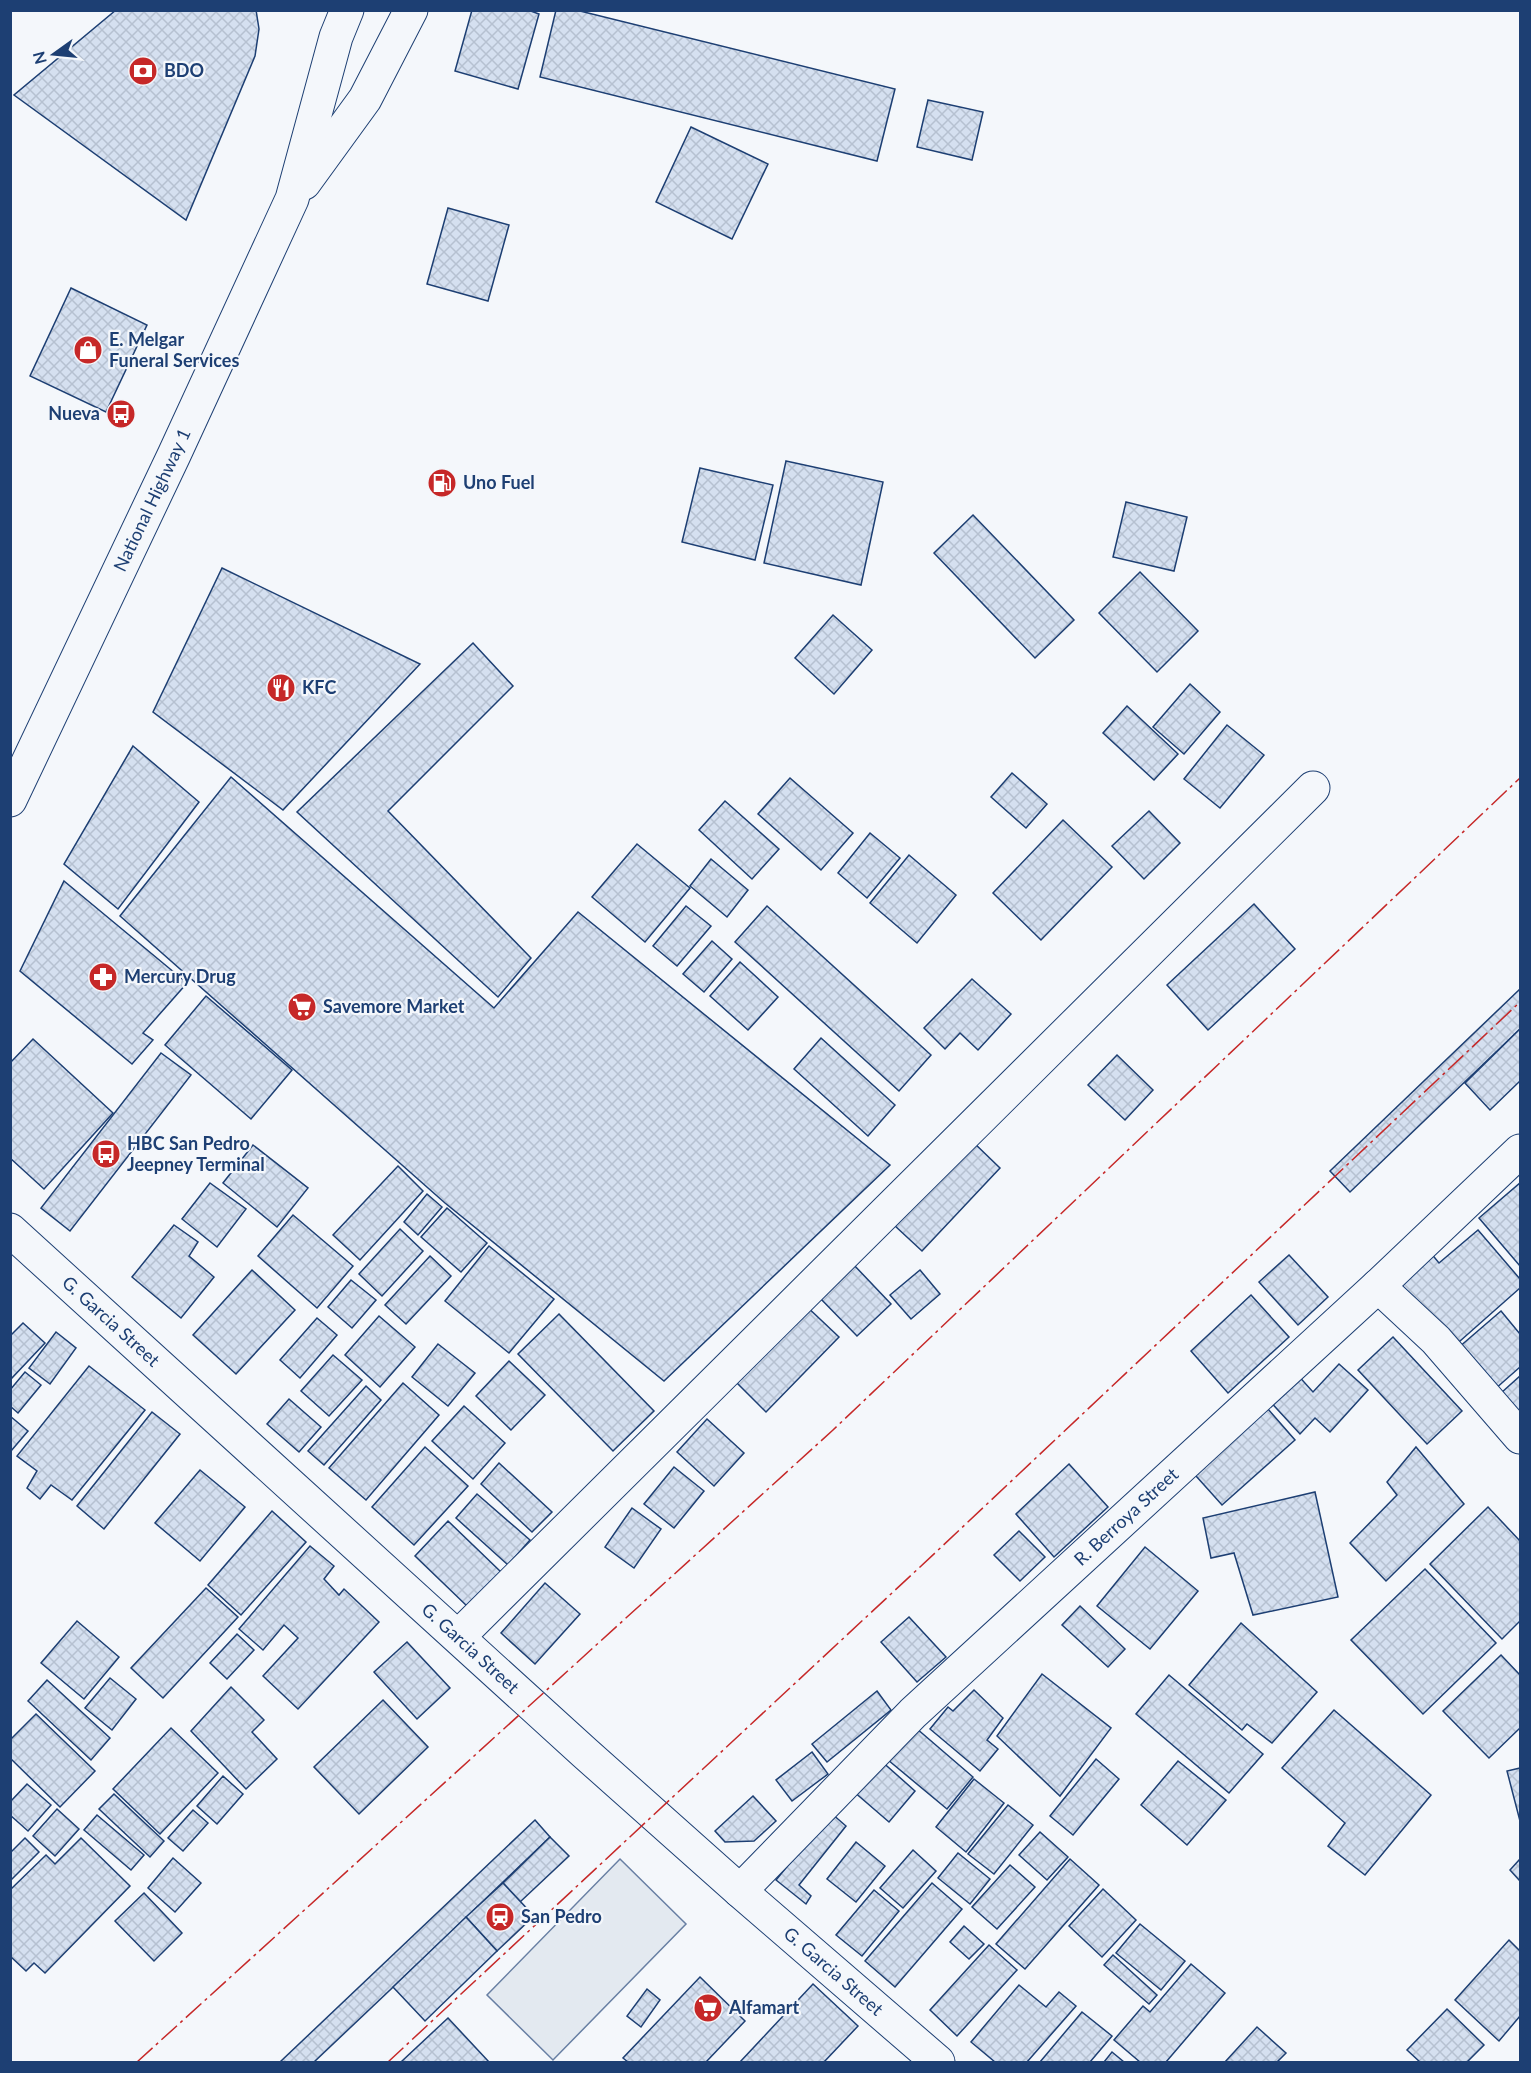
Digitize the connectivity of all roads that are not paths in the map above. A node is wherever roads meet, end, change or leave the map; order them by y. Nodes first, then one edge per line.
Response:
1 (411, 10) edge
2 (335, 19) edge
3 (292, 199) junction
4 (1313, 788) dead end
5 (10, 800) edge
6 (1521, 1151) edge
7 (10, 1230) edge
8 (1378, 1286) junction
9 (1521, 1437) edge
10 (459, 1636) junction
11 (740, 1891) junction
12 (938, 2062) edge

1 - 3 main road, National Highway 1
2 - 3 main road, National Highway 1
3 - 5 main road, National Highway 1
4 - 10 main road
6 - 8 main road, R. Berroya Street
7 - 10 main road, G. Garcia Street
8 - 9 main road
8 - 11 main road, R. Berroya Street
10 - 11 main road, G. Garcia Street
11 - 12 main road, G. Garcia Street

